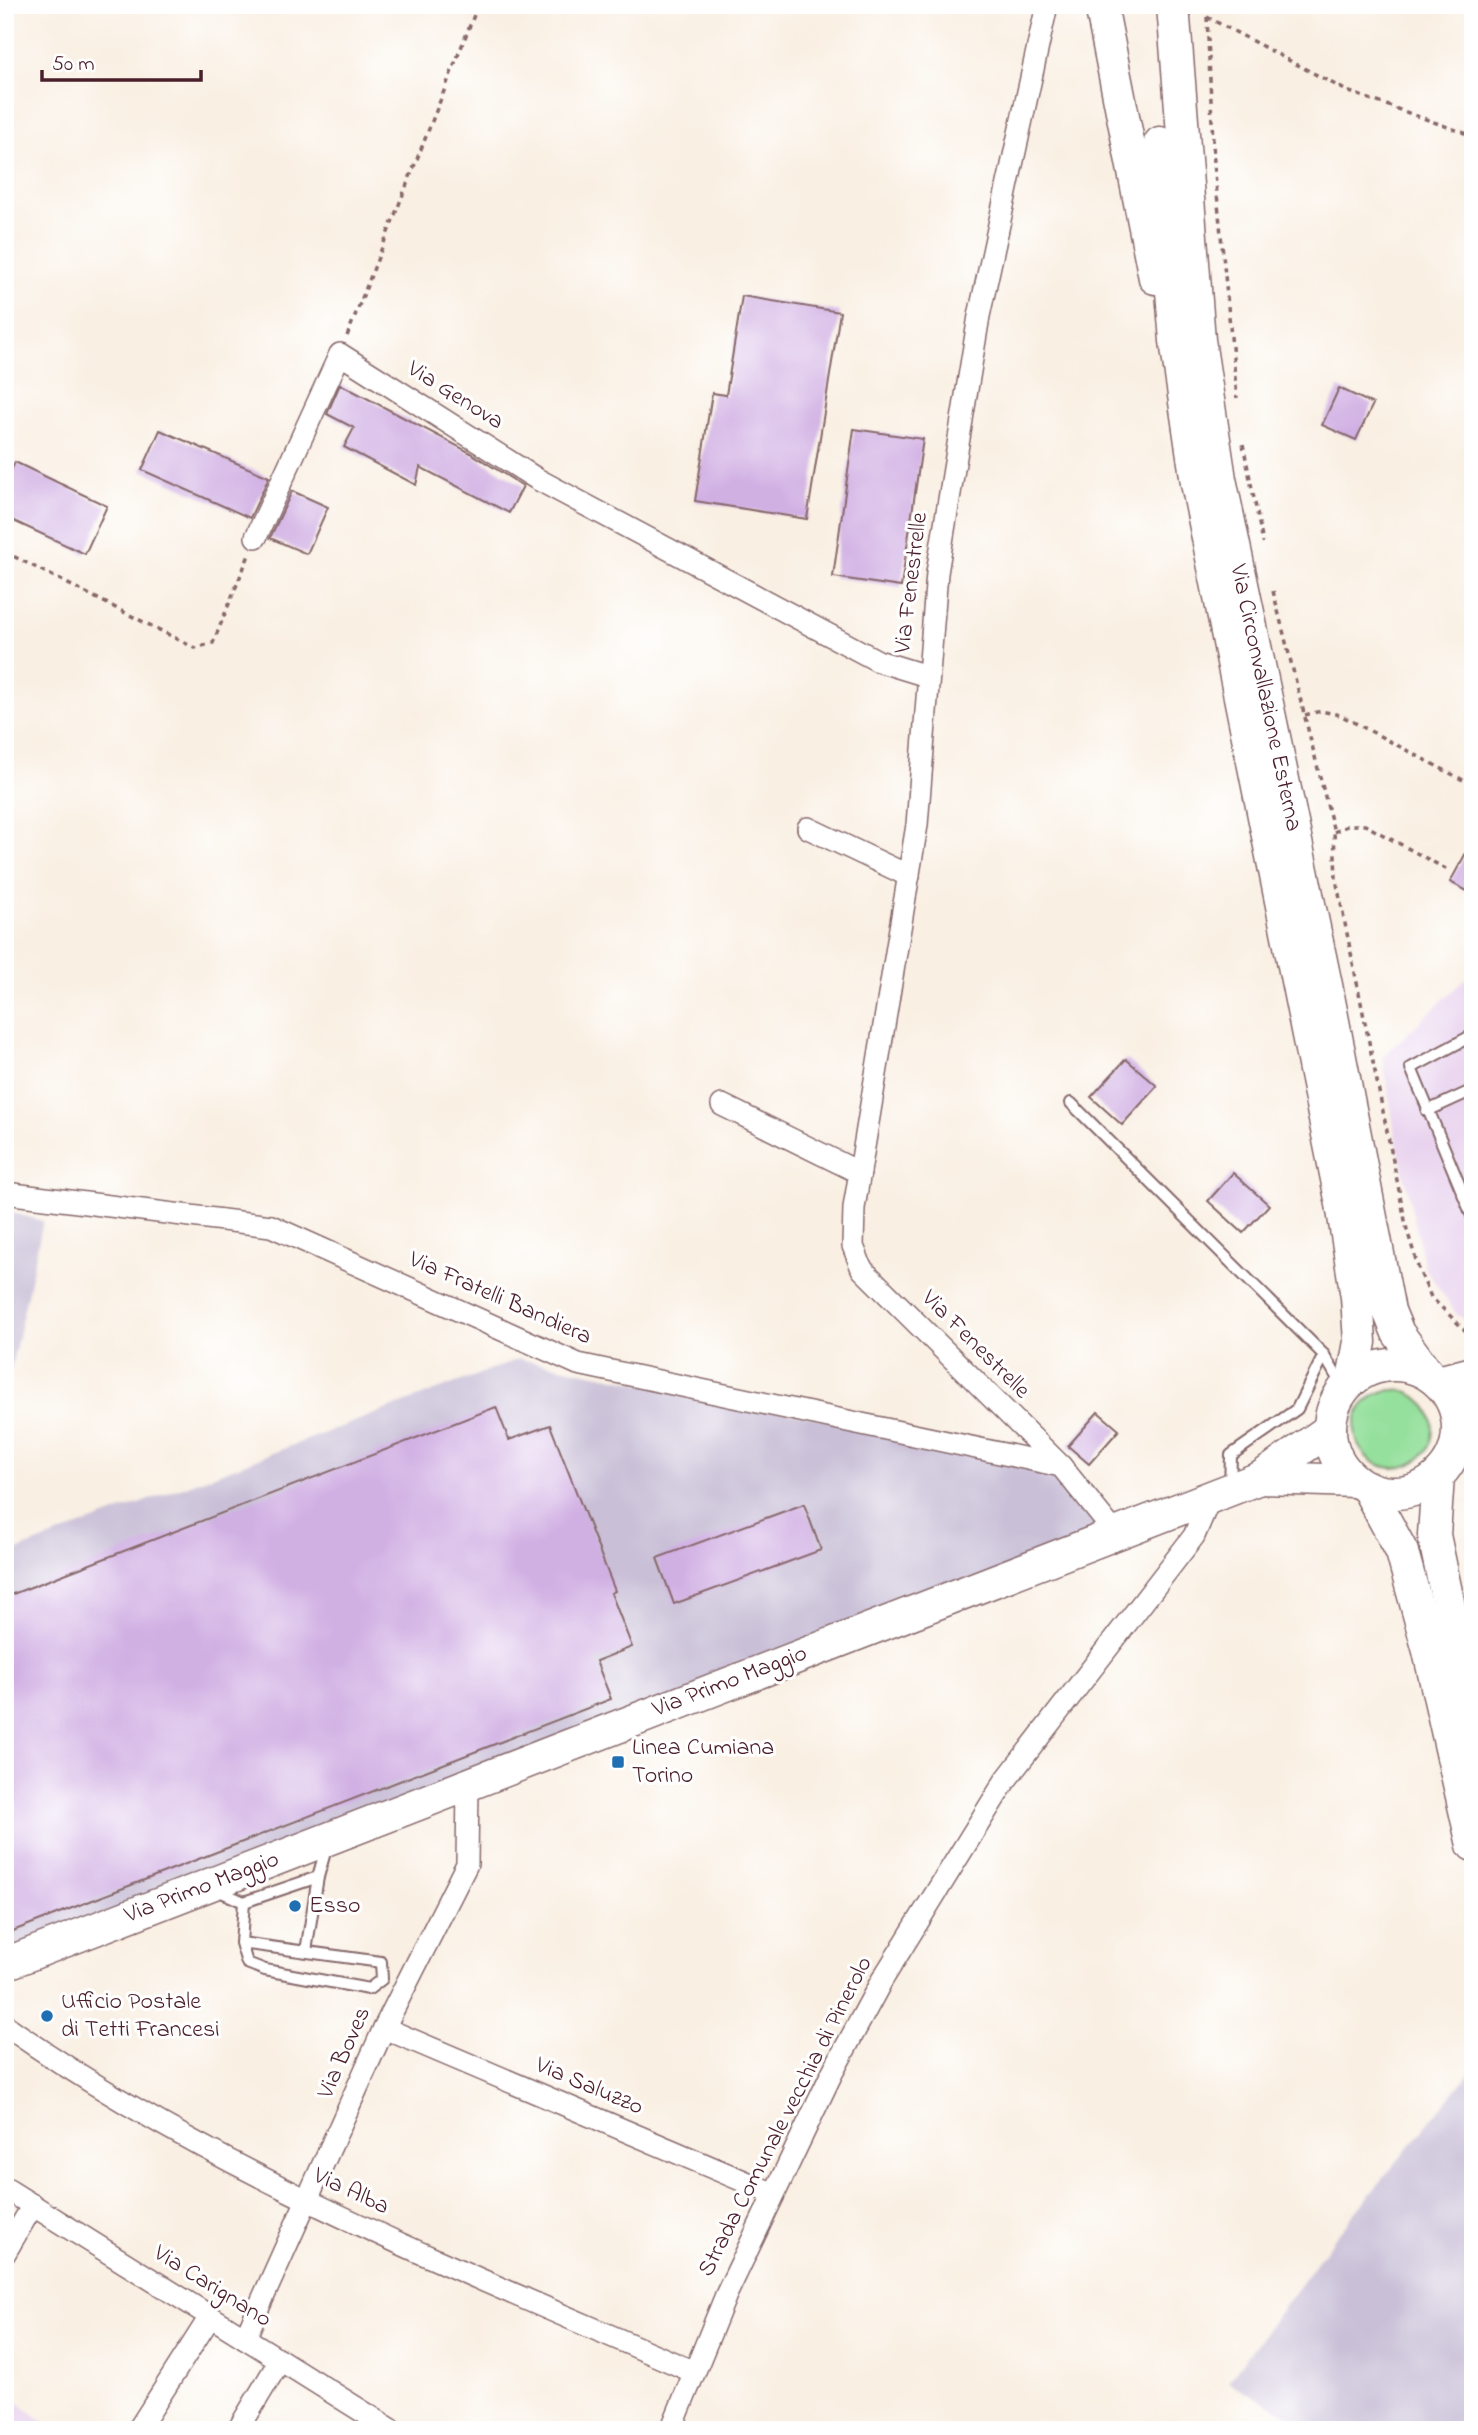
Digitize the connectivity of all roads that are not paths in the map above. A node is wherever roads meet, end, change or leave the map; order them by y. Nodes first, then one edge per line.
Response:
1 (1047, 5) edge
2 (1101, 5) edge
3 (1151, 5) edge
4 (1185, 8) edge
5 (1176, 341) junction
6 (256, 537) road end
7 (928, 676) junction
8 (808, 828) dead end
9 (908, 876) junction
10 (1473, 1035) edge
11 (1473, 1090) edge
12 (1071, 1103) dead end
13 (722, 1105) dead end
14 (1427, 1111) junction
15 (860, 1173) junction
16 (5, 1193) edge
17 (1473, 1218) edge
18 (1324, 1355) junction
19 (1473, 1373) edge
20 (1433, 1378) junction
21 (1348, 1384) junction
22 (1466, 1418) edge
23 (1330, 1429) junction
24 (1061, 1466) junction
25 (1438, 1476) junction
26 (1259, 1478) junction
27 (1362, 1484) junction
28 (1220, 1493) junction
29 (1115, 1533) junction
30 (1473, 1721) edge
31 (468, 1784) junction
32 (1470, 1835) edge
33 (329, 1838) junction
34 (318, 1877) junction
35 (208, 1886) junction
36 (244, 1902) junction
37 (241, 1943) junction
38 (306, 1951) junction
39 (5, 1964) edge
40 (5, 2025) edge
41 (384, 2028) junction
42 (5, 2188) edge
43 (774, 2194) junction
44 (308, 2202) junction
45 (33, 2205) junction
46 (5, 2253) edge
47 (210, 2317) junction
48 (245, 2338) junction
49 (280, 2360) junction
50 (694, 2372) junction
51 (138, 2430) edge
52 (238, 2430) edge
53 (392, 2430) edge
54 (671, 2430) edge

1 - 7 street, Via Fenestrelle
2 - 5 main road
3 - 5 main road, Via Circonvallazione Esterna
4 - 20 main road, Via Circonvallazione Esterna
5 - 21 main road, Via Circonvallazione Esterna
6 - 7 street, Via Genova
7 - 9 street, Via Fenestrelle
8 - 9 street
9 - 15 street, Via Fenestrelle
10 - 14 lane
11 - 14 lane
12 - 18 lane
13 - 15 street
14 - 17 lane
15 - 24 street, Via Fenestrelle
16 - 24 street, Via Fratelli Bandiera
18 - 21 lane
18 - 28 lane
19 - 20 main road
20 - 21 main road
20 - 22 main road
21 - 23 main road
22 - 25 main road
23 - 26 main road, Via Primo Maggio
23 - 27 main road
24 - 29 street, Via Fenestrelle
25 - 27 main road
25 - 30 main road
26 - 27 main road, Via Primo Maggio
26 - 28 main road, Via Primo Maggio
27 - 32 main road
28 - 29 main road, Via Primo Maggio
28 - 43 street, Strada Comunale vecchia di Pinerolo
29 - 31 main road, Via Primo Maggio
31 - 33 main road, Via Primo Maggio
31 - 41 street, Via Boves
33 - 34 lane
33 - 35 main road, Via Primo Maggio
34 - 36 lane
34 - 38 lane
35 - 36 lane
35 - 39 main road, Via Primo Maggio
36 - 37 lane
37 - 38 lane
37 - 38 lane
40 - 44 street, Via Alba
41 - 43 street, Via Saluzzo
41 - 44 street, Via Boves
42 - 45 street, Via Carignano
43 - 50 street, Strada Comunale vecchia di Pinerolo
44 - 48 street, Via Boves
44 - 50 street, Via Alba
45 - 46 street
45 - 47 street, Via Carignano
47 - 48 street, Via Carignano
47 - 51 street
48 - 49 street, Via Carignano
49 - 52 street
49 - 53 street, Via Carignano
50 - 54 street, Strada Comunale vecchia di Pinerolo

